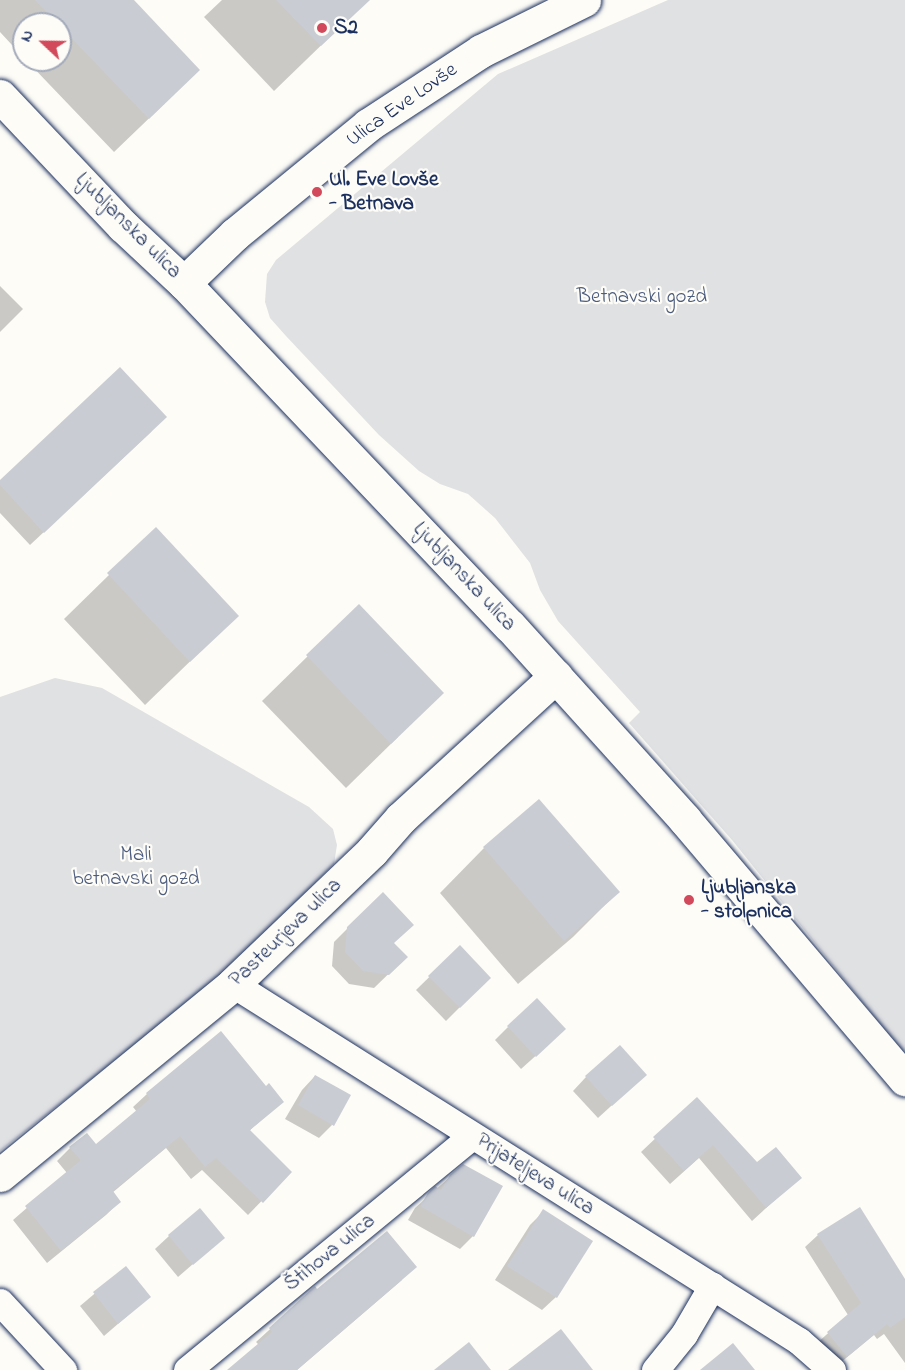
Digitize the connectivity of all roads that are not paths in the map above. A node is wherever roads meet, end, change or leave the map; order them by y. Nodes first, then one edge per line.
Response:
1 (584, 0) edge
2 (0, 96) edge
3 (184, 283) junction
4 (556, 676) junction
5 (234, 984) junction
6 (905, 1079) edge
7 (472, 1136) junction
8 (0, 1175) edge
9 (712, 1287) junction
10 (0, 1302) edge
11 (63, 1370) edge
12 (187, 1370) edge
13 (655, 1370) edge
14 (832, 1370) edge

1 - 3 street, Ulica Eve Lovše
2 - 3 street, Ljubljanska ulica
3 - 4 street, Ljubljanska ulica
4 - 5 street, Pasteurjeva ulica
4 - 6 street, Ljubljanska ulica
5 - 7 street, Prijateljeva ulica
5 - 8 street, Pasteurjeva ulica
7 - 9 street, Prijateljeva ulica
7 - 12 street, Štihova ulica
9 - 13 street
9 - 14 street, Prijateljeva ulica
10 - 11 street

